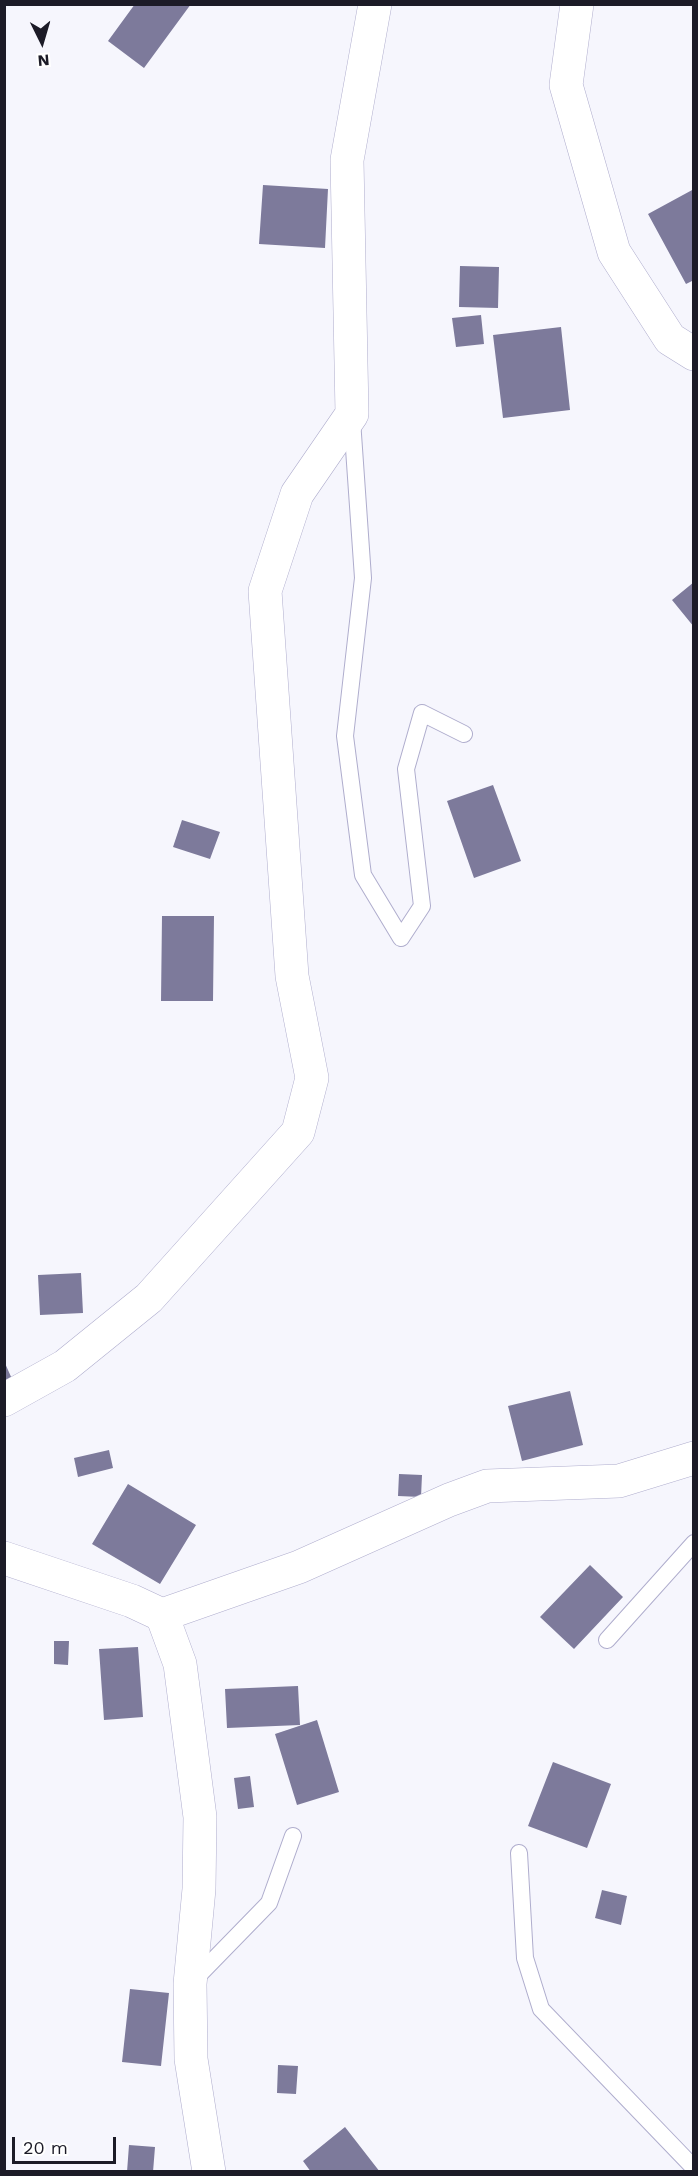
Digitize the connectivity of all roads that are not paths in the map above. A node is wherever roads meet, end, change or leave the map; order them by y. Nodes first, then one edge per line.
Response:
1 (375, 4) edge
2 (577, 4) edge
3 (693, 354) edge
4 (351, 414) junction
5 (464, 734) dead end
6 (4, 1400) edge
7 (693, 1458) edge
8 (693, 1543) edge
9 (4, 1558) edge
10 (162, 1615) junction
11 (607, 1640) dead end
12 (292, 1836) dead end
13 (519, 1853) dead end
14 (190, 1983) junction
15 (693, 2168) edge
16 (209, 2172) edge

1 - 4 street
2 - 3 street
4 - 5 lane
4 - 6 street
7 - 10 street
8 - 11 lane
9 - 10 street
10 - 14 street
12 - 14 lane
13 - 15 lane
14 - 16 street

